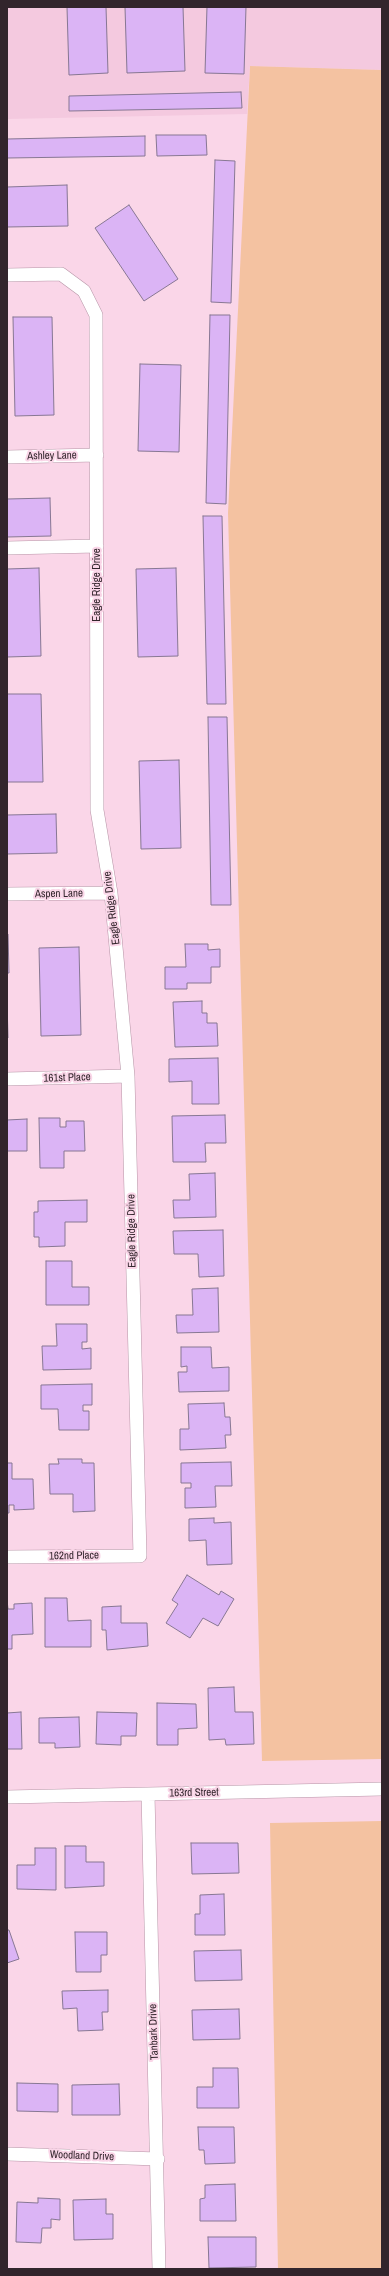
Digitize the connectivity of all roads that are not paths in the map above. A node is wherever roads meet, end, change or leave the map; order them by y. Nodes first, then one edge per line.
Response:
1 (7, 275) edge
2 (97, 455) junction
3 (7, 457) edge
4 (97, 546) junction
5 (7, 548) edge
6 (111, 893) junction
7 (7, 894) edge
8 (128, 1076) junction
9 (7, 1079) edge
10 (140, 1556) joint
11 (7, 1557) edge
12 (382, 1789) edge
13 (148, 1794) junction
14 (7, 1797) edge
15 (7, 2154) edge
16 (158, 2158) junction
17 (159, 2269) edge

1 - 2 street, Eagle Ridge Drive
2 - 3 street, Ashley Lane
2 - 4 street, Eagle Ridge Drive
4 - 5 street
4 - 6 street, Eagle Ridge Drive
6 - 7 street, Aspen Lane
6 - 8 street, Eagle Ridge Drive
8 - 9 street, 161st Place
8 - 10 street, Eagle Ridge Drive
10 - 11 street, 162nd Place
12 - 13 street, 163rd Street
13 - 14 street, 163rd Street
13 - 16 street, Tanbark Drive
15 - 16 street, Woodland Drive
16 - 17 street, Tanbark Drive

